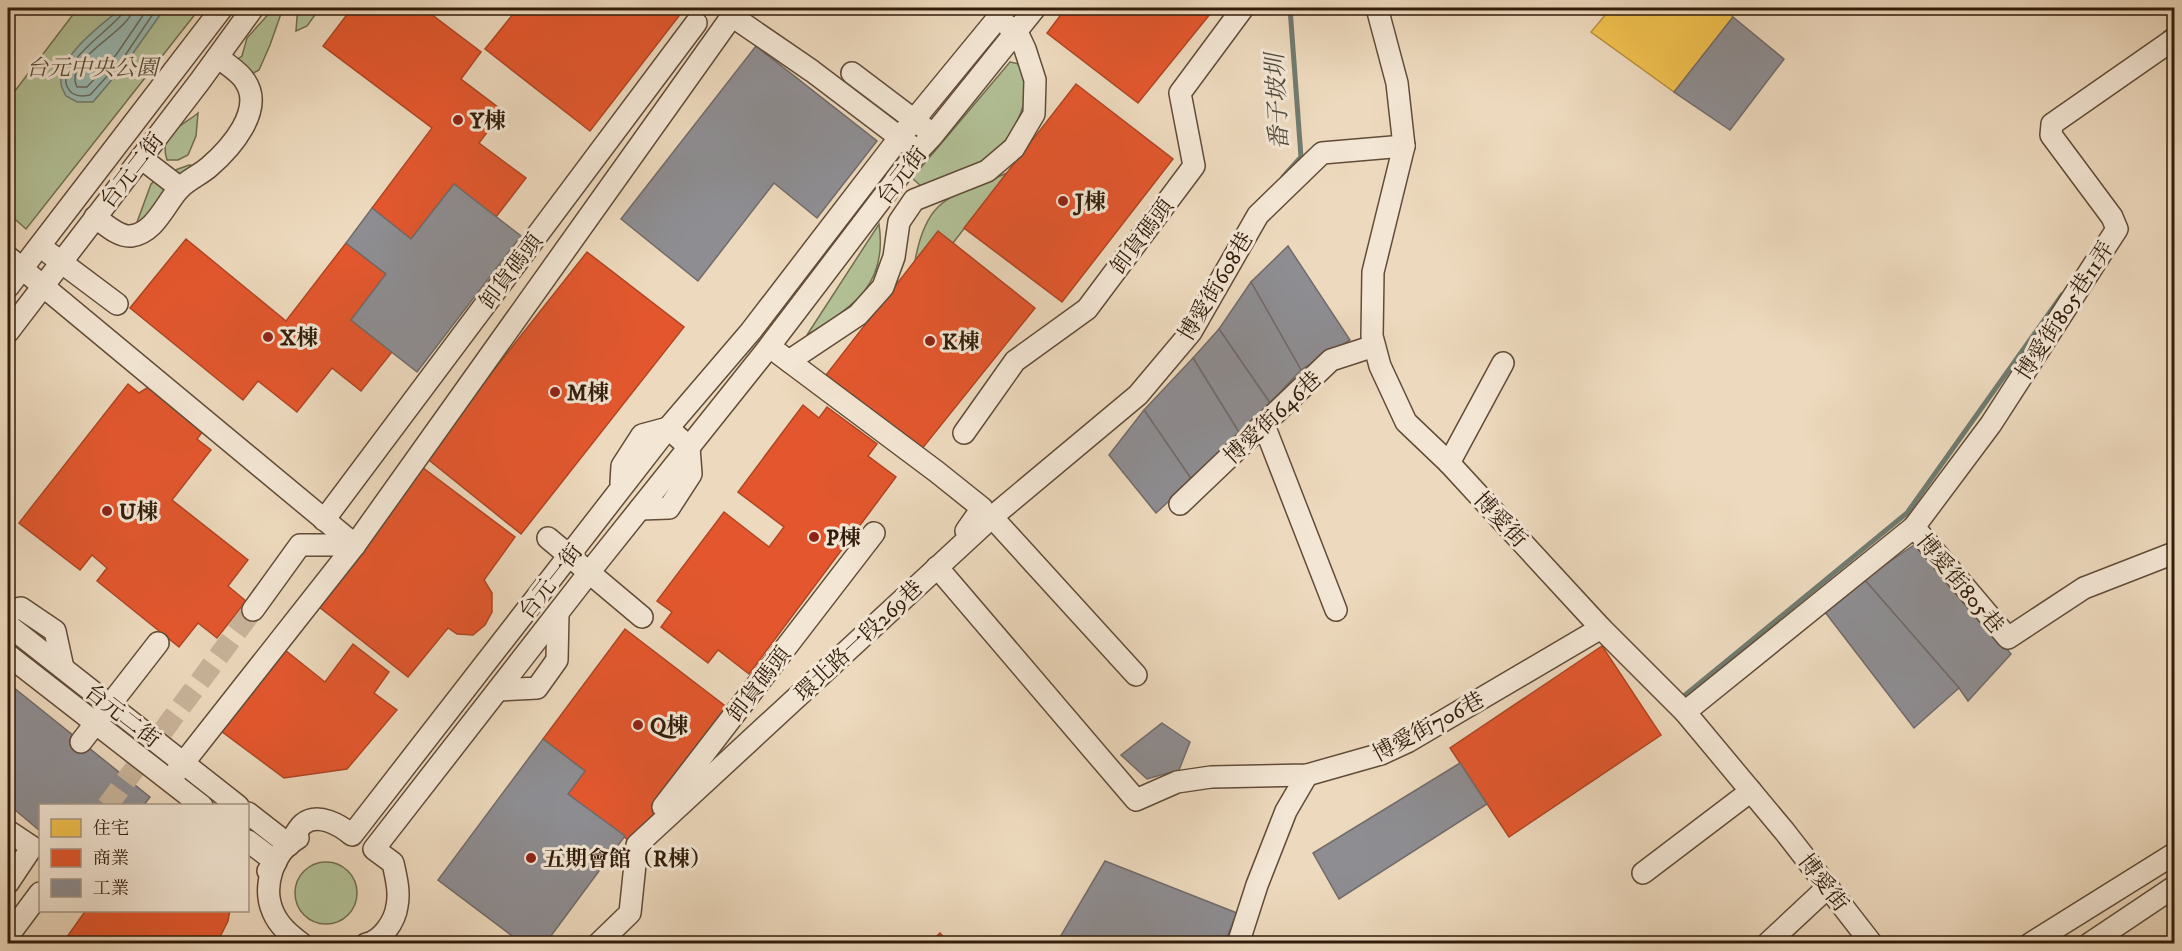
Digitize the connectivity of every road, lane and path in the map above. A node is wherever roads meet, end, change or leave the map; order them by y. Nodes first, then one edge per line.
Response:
1 (222, 8) edge
2 (253, 8) edge
3 (1035, 8) edge
4 (1243, 8) edge
5 (1377, 8) edge
6 (730, 12) edge
7 (1002, 13) edge
8 (696, 23) dead end
9 (1017, 32) junction
10 (2175, 39) edge
11 (218, 57) junction
12 (852, 73) dead end
13 (915, 120) junction
14 (933, 135) junction
15 (900, 137) junction
16 (1404, 146) junction
17 (918, 151) junction
18 (141, 158) junction
19 (180, 188) junction
20 (886, 193) junction
21 (907, 210) junction
22 (95, 217) junction
23 (39, 245) junction
24 (61, 261) junction
25 (11, 276) edge
26 (37, 293) junction
27 (117, 303) dead end
28 (751, 330) junction
29 (8, 332) edge
30 (770, 346) junction
31 (1374, 346) junction
32 (789, 361) junction
33 (1503, 363) dead end
34 (1264, 424) junction
35 (668, 428) junction
36 (964, 433) dead end
37 (689, 447) junction
38 (1449, 463) junction
39 (1180, 504) dead end
40 (992, 517) junction
41 (324, 520) junction
42 (1914, 527) junction
43 (874, 533) dead end
44 (548, 538) dead end
45 (355, 546) junction
46 (953, 552) junction
47 (2175, 552) edge
48 (569, 556) junction
49 (937, 567) junction
50 (589, 573) junction
51 (253, 610) tunnel mouth
52 (1336, 610) dead end
53 (8, 611) edge
54 (558, 613) junction
55 (642, 617) dead end
56 (8, 625) edge
57 (1601, 628) junction
58 (158, 643) dead end
59 (8, 655) edge
60 (63, 668) junction
61 (1136, 675) dead end
62 (498, 690) junction
63 (109, 704) junction
64 (1684, 712) junction
65 (445, 716) junction
66 (95, 723) junction
67 (464, 734) junction
68 (81, 742) dead end
69 (183, 762) junction
70 (1306, 775) junction
71 (170, 780) junction
72 (1751, 792) junction
73 (1136, 800) joint
74 (200, 804) edge
75 (236, 804) edge
76 (249, 814) edge
77 (8, 831) edge
78 (352, 835) junction
79 (648, 835) junction
80 (249, 842) edge
81 (289, 845) junction
82 (374, 849) junction
83 (2175, 854) edge
84 (276, 862) junction
85 (1643, 873) dead end
86 (8, 883) edge
87 (1828, 887) junction
88 (2175, 887) edge
89 (39, 894) edge
90 (8, 936) edge
91 (300, 944) edge
92 (354, 944) edge
93 (366, 944) edge
94 (598, 944) edge
95 (1238, 944) edge
96 (1767, 944) edge
97 (1872, 944) edge
98 (2030, 944) edge
99 (2090, 944) edge

1 - 23 street, 台元二街
2 - 11 street, 台元二街
3 - 9 street, 台元街
4 - 36 street, 卸貨碼頭
5 - 16 street, 博愛街
6 - 15 street
6 - 45 street
7 - 9 street
7 - 13 street, 台元街
8 - 41 street, 卸貨碼頭
9 - 14 street, 台元街
9 - 21 street
10 - 42 street, 博愛街805巷11弄
11 - 18 street, 台元二街
11 - 19 street
12 - 13 street
13 - 14 street
13 - 15 street, 台元街
14 - 17 street, 台元街
15 - 17 street
15 - 28 street, 台元街
16 - 31 street, 博愛街
16 - 40 street, 博愛街608巷
17 - 20 street, 台元街
18 - 19 street
18 - 22 street, 台元二街
19 - 22 street
20 - 21 street
20 - 30 street, 台元街
21 - 32 street
22 - 24 street, 台元二街
23 - 24 street
23 - 25 street, 台元二街
24 - 26 street, 台元二街
24 - 27 street
25 - 26 street
26 - 29 street, 台元二街
26 - 41 street
28 - 30 street
28 - 35 street
30 - 32 street
30 - 37 street, 台元一街
31 - 34 street, 博愛街646巷
31 - 38 street, 博愛街
32 - 46 street
33 - 38 street
34 - 39 street, 博愛街646巷
34 - 52 street
35 - 37 street
35 - 48 street, 台元一街
37 - 50 street, 台元一街
38 - 57 street, 博愛街
40 - 46 street, 博愛街608巷
40 - 61 street
41 - 45 street
42 - 47 street, 博愛街805巷
42 - 64 street, 博愛街805巷
43 - 79 street, 卸貨碼頭
44 - 48 street
45 - 51 street
45 - 69 street
46 - 49 street, 博愛街608巷
48 - 50 street
48 - 65 street, 台元一街
49 - 73 street, 環北路一段269巷
49 - 79 street, 環北路一段269巷
50 - 54 street, 台元一街
50 - 55 street
53 - 60 street
54 - 62 street, 台元一街
54 - 62 street
56 - 60 street, 台元二街
57 - 64 street, 博愛街
57 - 70 street, 博愛街706巷
58 - 63 street
59 - 66 street, 台元二街
60 - 63 street, 台元二街
62 - 67 street, 台元一街
63 - 66 street
63 - 69 street, 台元二街
64 - 72 street, 博愛街
65 - 67 street
65 - 78 street, 台元一街
66 - 68 street
66 - 71 street, 台元二街
67 - 82 street, 台元一街
69 - 71 street
69 - 75 street, 台元二街
70 - 73 street, 博愛街706巷
70 - 95 street
71 - 74 street, 台元二街
72 - 85 street
72 - 87 street, 博愛街
76 - 81 street
77 - 86 street
78 - 81 street
78 - 82 street
79 - 94 street, 環北路一段269巷
80 - 84 street
81 - 84 street
82 - 92 street
82 - 93 street
83 - 98 street
84 - 91 street
87 - 96 street
87 - 97 street, 博愛街
88 - 99 street
89 - 90 street

